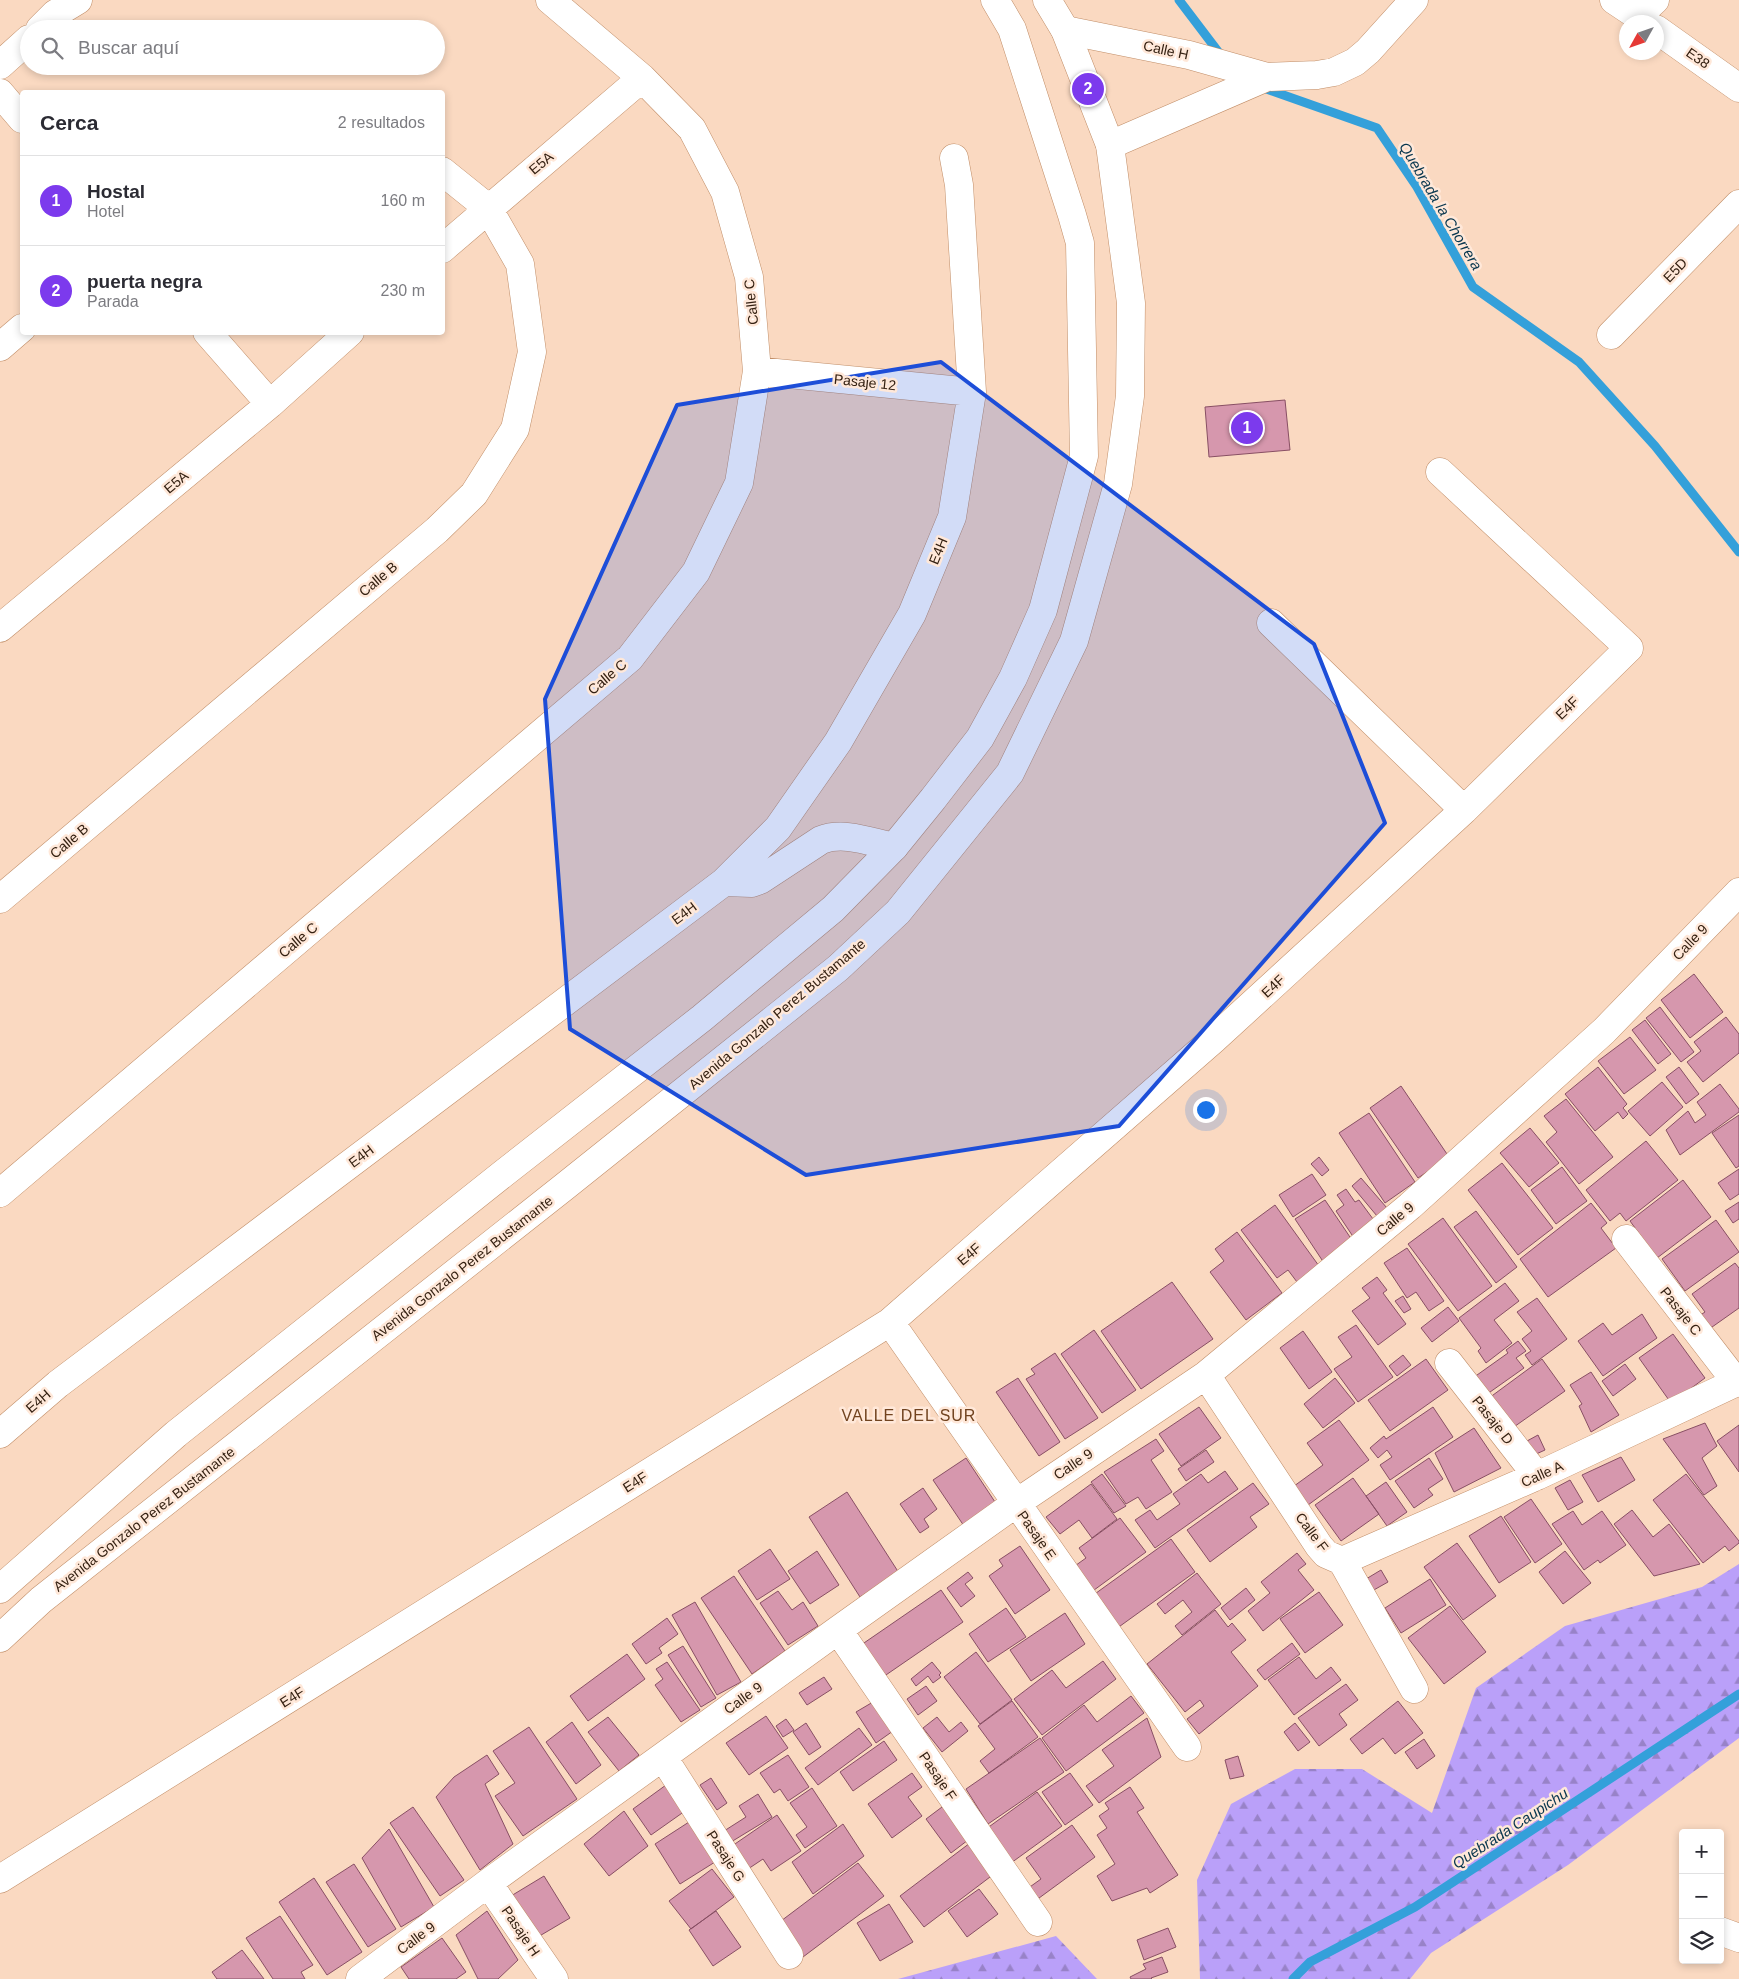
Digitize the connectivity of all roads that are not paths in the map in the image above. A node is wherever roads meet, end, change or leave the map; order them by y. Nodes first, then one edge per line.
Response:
1 (78, 0) edge
2 (550, 0) edge
3 (994, 0) edge
4 (1047, 0) edge
5 (1414, 0) edge
6 (1614, 0) edge
7 (1645, 15) edge
8 (49, 20) edge
9 (1664, 29) edge
10 (1065, 30) junction
11 (20, 47) edge
12 (0, 65) edge
13 (1267, 77) junction
14 (642, 78) junction
15 (1739, 88) edge
16 (0, 93) edge
17 (20, 117) edge
18 (1110, 145) junction
19 (954, 158) dead end
20 (445, 173) edge
21 (1739, 204) edge
22 (488, 208) junction
23 (445, 246) edge
24 (20, 330) edge
25 (211, 335) edge
26 (347, 335) edge
27 (1611, 336) dead end
28 (0, 347) edge
29 (757, 371) junction
30 (972, 392) junction
31 (270, 404) junction
32 (1440, 472) dead end
33 (1271, 623) dead end
34 (0, 628) edge
35 (1464, 810) junction
36 (894, 847) junction
37 (724, 882) junction
38 (1739, 892) edge
39 (0, 899) edge
40 (0, 1193) edge
41 (1626, 1238) dead end
42 (890, 1322) junction
43 (1449, 1363) dead end
44 (1206, 1375) junction
45 (1738, 1382) edge
46 (0, 1434) edge
47 (1537, 1476) junction
48 (1015, 1504) junction
49 (1342, 1561) junction
50 (0, 1588) edge
51 (838, 1630) junction
52 (0, 1638) edge
53 (1414, 1689) dead end
54 (1186, 1747) dead end
55 (662, 1756) junction
56 (0, 1879) edge
57 (488, 1883) junction
58 (1038, 1922) dead end
59 (1724, 1932) edge
60 (1739, 1938) edge
61 (789, 1955) dead end
62 (389, 1969) edge
63 (360, 1979) edge
64 (554, 1979) edge

1 - 8 street
2 - 14 street, Calle C
3 - 36 street
4 - 10 street, Avenida Gonzalo Perez Bustamante
5 - 13 street, Calle H
6 - 7 street, E38
9 - 15 street, E38
10 - 13 street, Calle H
10 - 18 street, Avenida Gonzalo Perez Bustamante
11 - 12 street
13 - 18 street, Calle H
14 - 22 street, E5A
14 - 29 street, Calle C
16 - 17 street
18 - 52 street, Avenida Gonzalo Perez Bustamante
19 - 30 street, E4H
20 - 22 street, Calle B
21 - 27 street, E5D
22 - 23 street, E5A
22 - 39 street, Calle B
24 - 28 street
25 - 31 street
26 - 31 street, E5A
29 - 30 street, Pasaje 12
29 - 40 street, Calle C
30 - 37 street, E4H
31 - 34 street, E5A
32 - 35 street, E4F
33 - 35 street
35 - 42 street, E4F
36 - 37 street
36 - 50 street
37 - 46 street, E4H
38 - 44 street, Calle 9
41 - 45 street, Pasaje C
42 - 48 street, Pasaje E
42 - 56 street, E4F
43 - 47 street, Pasaje D
44 - 48 street, Calle 9
44 - 49 street, Calle F
45 - 47 street, Calle A
47 - 49 street, Calle A
48 - 51 street, Calle 9
48 - 54 street, Pasaje E
49 - 53 street, Calle F
51 - 55 street, Calle 9
51 - 58 street, Pasaje F
55 - 57 street, Calle 9
55 - 61 street, Pasaje G
57 - 62 street, Calle 9
57 - 64 street, Pasaje H
59 - 60 street
62 - 63 street, Calle 9

